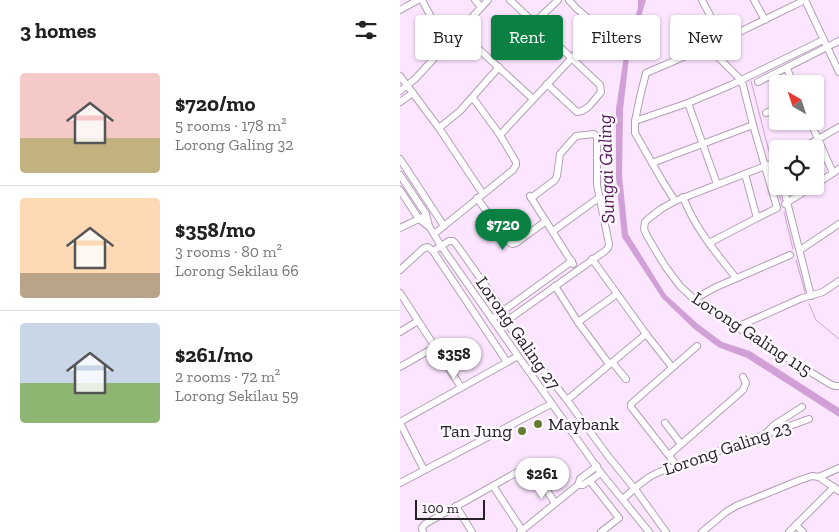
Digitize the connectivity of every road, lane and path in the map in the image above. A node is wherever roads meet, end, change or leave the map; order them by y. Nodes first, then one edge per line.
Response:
1 (418, 0) edge
2 (422, 0) edge
3 (475, 0) edge
4 (488, 0) edge
5 (510, 0) edge
6 (558, 0) edge
7 (569, 0) edge
8 (702, 0) edge
9 (754, 0) edge
10 (805, 0) edge
11 (481, 7) junction
12 (400, 10) edge
13 (430, 15) edge
14 (474, 15) edge
15 (526, 15) edge
16 (542, 15) edge
17 (710, 15) edge
18 (765, 20) junction
19 (741, 31) edge
20 (823, 40) junction
21 (839, 42) edge
22 (827, 47) junction
23 (563, 50) edge
24 (481, 51) edge
25 (571, 58) junction
26 (432, 60) edge
27 (677, 60) edge
28 (721, 60) edge
29 (499, 68) junction
30 (786, 68) junction
31 (839, 72) edge
32 (789, 75) edge
33 (400, 76) edge
34 (741, 81) junction
35 (758, 82) dead end
36 (547, 84) junction
37 (408, 86) junction
38 (400, 91) edge
39 (413, 93) junction
40 (473, 98) junction
41 (533, 99) junction
42 (400, 102) edge
43 (688, 103) junction
44 (769, 112) edge
45 (766, 113) dead end
46 (635, 121) junction
47 (753, 125) junction
48 (839, 127) edge
49 (439, 128) junction
50 (814, 130) edge
51 (500, 135) junction
52 (818, 140) joint
53 (703, 144) junction
54 (824, 150) edge
55 (400, 160) edge
56 (652, 163) junction
57 (769, 166) edge
58 (766, 167) junction
59 (836, 171) edge
60 (745, 174) junction
61 (400, 175) edge
62 (824, 179) edge
63 (717, 184) junction
64 (400, 190) edge
65 (785, 195) edge
66 (800, 195) edge
67 (480, 196) junction
68 (600, 197) junction
69 (683, 197) junction
70 (675, 201) junction
71 (787, 203) junction
72 (422, 217) junction
73 (757, 218) junction
74 (546, 221) junction
75 (839, 224) edge
76 (444, 226) junction
77 (400, 228) edge
78 (553, 231) junction
79 (434, 234) junction
80 (709, 244) junction
81 (441, 246) junction
82 (800, 250) junction
83 (433, 251) junction
84 (790, 255) dead end
85 (592, 259) junction
86 (572, 262) junction
87 (400, 270) edge
88 (577, 270) junction
89 (736, 278) junction
90 (839, 281) edge
91 (555, 286) junction
92 (400, 293) edge
93 (617, 294) junction
94 (811, 296) junction
95 (694, 300) junction
96 (503, 311) junction
97 (492, 319) junction
98 (509, 319) junction
99 (418, 321) junction
100 (578, 322) junction
101 (498, 327) junction
102 (738, 327) junction
103 (400, 332) edge
104 (646, 334) junction
105 (697, 346) dead end
106 (435, 347) junction
107 (518, 356) junction
108 (507, 362) junction
109 (611, 363) junction
110 (400, 367) edge
111 (672, 367) junction
112 (743, 377) dead end
113 (626, 378) dead end
114 (839, 387) edge
115 (461, 388) junction
116 (567, 400) junction
117 (551, 404) junction
118 (802, 407) dead end
119 (809, 419) dead end
120 (400, 422) edge
121 (665, 423) dead end
122 (764, 435) junction
123 (681, 444) junction
124 (669, 455) junction
125 (597, 466) junction
126 (677, 466) junction
127 (839, 468) edge
128 (424, 470) junction
129 (601, 472) junction
130 (819, 477) junction
131 (590, 481) junction
132 (400, 482) edge
133 (578, 485) junction
134 (493, 486) junction
135 (634, 489) junction
136 (836, 489) edge
137 (623, 499) junction
138 (555, 503) junction
139 (456, 506) junction
140 (796, 525) junction
141 (423, 529) edge
142 (521, 531) edge
143 (472, 532) edge
144 (601, 532) edge
145 (649, 532) edge
146 (666, 532) edge
147 (702, 532) edge
148 (789, 532) edge
149 (803, 532) edge

1 - 12 street
2 - 13 street
3 - 11 street
4 - 11 street
5 - 15 street
6 - 16 street
7 - 25 street
8 - 17 street
9 - 18 street
10 - 18 street
10 - 20 street
11 - 14 street
18 - 19 street
20 - 22 street
20 - 34 street
21 - 22 street
22 - 30 street
22 - 31 street
23 - 25 street
24 - 29 street
25 - 36 street
25 - 36 street
26 - 37 street
27 - 46 street
28 - 34 street
29 - 40 street
29 - 41 street
30 - 32 street
30 - 35 street
33 - 37 street
34 - 43 street
34 - 47 street
36 - 41 street
37 - 38 street
37 - 39 street
39 - 42 street
39 - 49 street
40 - 49 street
40 - 51 street
41 - 51 street
43 - 46 street
43 - 53 street
44 - 45 street
46 - 56 street
47 - 53 street
47 - 58 street
48 - 52 street
49 - 67 street
50 - 52 street
51 - 67 street
53 - 56 street
53 - 63 street
54 - 59 street
55 - 76 street
56 - 70 street
57 - 58 street
58 - 60 street
58 - 73 street
59 - 62 street
60 - 63 street
60 - 73 street
61 - 72 street
63 - 69 street
64 - 72 street
65 - 71 street
66 - 71 street
67 - 74 street
67 - 76 street
68 - 74 street
68 - 78 street
68 - 85 street
69 - 70 street
69 - 80 street
70 - 95 street, Lorong Galing 115
71 - 82 street
72 - 77 street
72 - 79 street
73 - 80 street
74 - 78 street
75 - 82 street
76 - 79 street
78 - 86 street
79 - 81 street
80 - 89 street
81 - 83 street
81 - 96 street, Lorong Galing 27
81 - 97 street
82 - 94 street
83 - 87 street
83 - 108 street
84 - 89 street
85 - 88 street
85 - 93 street
86 - 88 street
86 - 96 street
88 - 91 street
89 - 95 street
90 - 94 street
91 - 98 street
91 - 100 street
92 - 99 street
93 - 100 street
93 - 104 street
94 - 102 street
95 - 102 street, Lorong Galing 115
96 - 97 street
96 - 98 street, Lorong Galing 27
97 - 101 street
98 - 101 street
98 - 116 street, Lorong Galing 27
99 - 103 street
99 - 106 street
100 - 109 street
101 - 107 street
102 - 114 street, Lorong Galing 115
104 - 109 street, Lorong Galing 27
104 - 111 street
105 - 111 street
106 - 110 street
106 - 115 street
107 - 108 street
107 - 117 street
108 - 115 street
109 - 113 street
109 - 116 street, Lorong Galing 27
111 - 124 street
112 - 123 street
115 - 120 street
116 - 135 street
117 - 125 street
117 - 128 street
118 - 122 street
119 - 122 street, Lorong Galing 23
120 - 128 street
121 - 123 street
122 - 126 street, Lorong Galing 23
123 - 124 street
124 - 126 street
125 - 129 street
125 - 133 street
126 - 135 street, Lorong Galing 23
127 - 130 street
128 - 132 street
129 - 131 street
129 - 137 street
130 - 136 street
130 - 147 street
131 - 133 street
131 - 144 street
133 - 138 street
134 - 138 street
134 - 139 street
134 - 142 street
135 - 137 street, Lorong Galing 23
135 - 146 street
136 - 140 street
137 - 145 street
138 - 142 street
139 - 141 street
139 - 143 street
140 - 148 street
140 - 149 street

